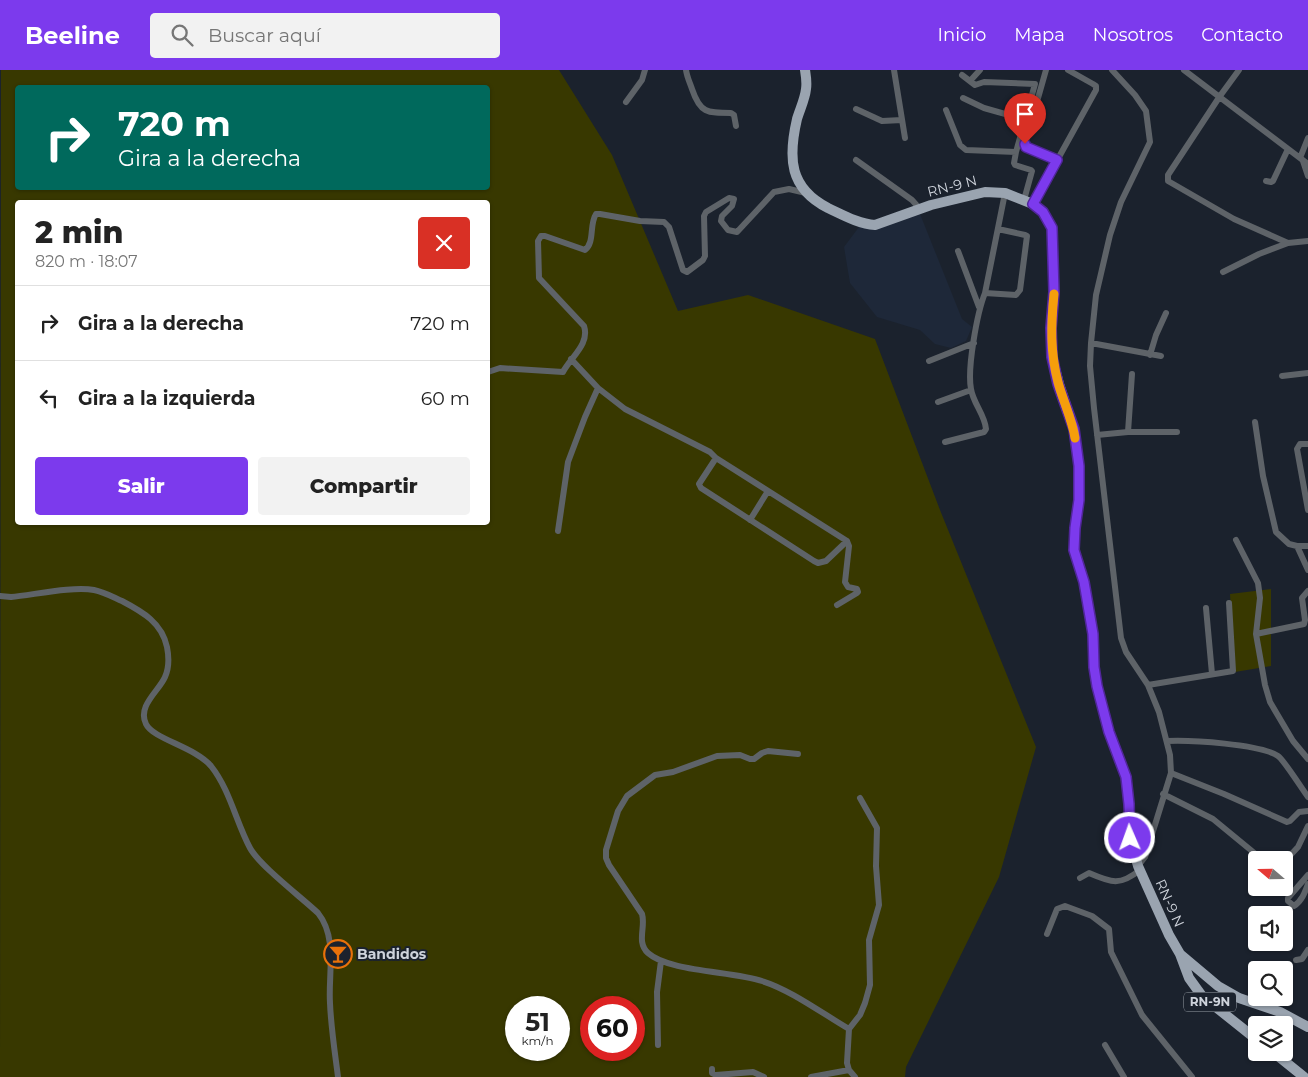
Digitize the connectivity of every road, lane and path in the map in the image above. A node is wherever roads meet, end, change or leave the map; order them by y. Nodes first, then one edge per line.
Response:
1 (645, 70) edge
2 (686, 70) edge
3 (805, 70) edge
4 (894, 70) edge
5 (980, 70) edge
6 (1046, 70) edge
7 (1068, 70) edge
8 (1112, 70) edge
9 (1184, 70) edge
10 (1239, 70) edge
11 (962, 74) dead end
12 (970, 81) junction
13 (1220, 96) junction
14 (963, 98) dead end
15 (626, 102) dead end
16 (856, 110) dead end
17 (946, 110) dead end
18 (902, 120) junction
19 (1026, 120) junction
20 (736, 126) dead end
21 (905, 138) dead end
22 (1308, 138) edge
23 (1288, 149) junction
24 (1016, 152) junction
25 (856, 160) dead end
26 (1057, 160) junction
27 (1304, 161) edge
28 (1308, 176) edge
29 (1266, 181) dead end
30 (806, 193) junction
31 (1005, 193) junction
32 (1028, 202) junction
33 (920, 209) junction
34 (998, 229) junction
35 (1308, 242) edge
36 (1288, 243) junction
37 (958, 251) dead end
38 (1223, 272) dead end
39 (985, 293) junction
40 (979, 307) junction
41 (1166, 313) dead end
42 (974, 343) junction
43 (1090, 343) junction
44 (1150, 355) junction
45 (1161, 356) dead end
46 (571, 359) junction
47 (929, 361) dead end
48 (490, 371) edge
49 (1308, 373) edge
50 (1132, 374) dead end
51 (1282, 376) dead end
52 (598, 388) junction
53 (971, 390) junction
54 (938, 402) dead end
55 (1255, 422) dead end
56 (1128, 432) junction
57 (1177, 432) dead end
58 (1097, 435) junction
59 (945, 442) dead end
60 (1308, 444) edge
61 (716, 458) junction
62 (768, 491) junction
63 (1308, 510) edge
64 (750, 520) junction
65 (558, 531) dead end
66 (1236, 540) dead end
67 (847, 541) junction
68 (1297, 546) junction
69 (1308, 546) edge
70 (1308, 570) edge
71 (1308, 591) edge
72 (0, 596) edge
73 (1229, 603) dead end
74 (837, 605) dead end
75 (1206, 608) dead end
76 (1256, 634) junction
77 (1212, 674) junction
78 (1148, 685) junction
79 (1167, 741) junction
80 (798, 754) dead end
81 (1308, 759) edge
82 (1171, 773) junction
83 (1163, 794) junction
84 (1308, 797) edge
85 (860, 798) dead end
86 (1308, 811) edge
87 (1308, 826) edge
88 (1252, 851) edge
89 (1293, 852) edge
90 (1139, 868) junction
91 (1308, 875) edge
92 (1080, 878) dead end
93 (1308, 884) edge
94 (1047, 934) dead end
95 (1308, 950) edge
96 (1180, 954) junction
97 (1296, 960) dead end
98 (661, 961) junction
99 (1308, 1027) edge
100 (849, 1029) junction
101 (1248, 1033) edge
102 (658, 1044) dead end
103 (1105, 1045) dead end
104 (1284, 1061) edge
105 (712, 1069) dead end
106 (850, 1070) junction
107 (338, 1077) edge
108 (764, 1077) edge
109 (811, 1077) edge
110 (855, 1077) edge
111 (1124, 1077) edge
112 (1192, 1077) edge
113 (1304, 1077) edge

1 - 15 street
2 - 20 street
3 - 30 main road, RN-9 N / RN-9N
4 - 18 street
5 - 12 street
6 - 26 street
7 - 26 street
8 - 43 street
9 - 13 street
10 - 13 street
11 - 12 street
12 - 19 street
13 - 23 street
13 - 36 street
14 - 19 street
16 - 18 street
17 - 24 street
18 - 21 street
19 - 24 street
22 - 27 street
23 - 27 street
23 - 29 street
24 - 32 street
25 - 33 street
26 - 32 street
27 - 28 street
30 - 33 main road, RN-9 N / RN-9N
30 - 46 street
31 - 32 main road, RN-9 N / RN-9N
31 - 33 main road, RN-9 N / RN-9N
31 - 34 street
32 - 90 main road, RN-9 N / RN-9N
34 - 39 street
34 - 39 street
35 - 36 street
36 - 38 street
37 - 40 street
39 - 40 street
40 - 42 street
41 - 44 street
42 - 47 street
42 - 53 street
43 - 44 street
43 - 58 street
44 - 45 street
46 - 48 street
46 - 52 street
49 - 51 street
50 - 56 street
52 - 61 street
52 - 65 street
53 - 54 street
53 - 59 street
55 - 68 street
56 - 57 street
56 - 58 street
58 - 78 street
60 - 63 street
61 - 62 street
61 - 64 street
62 - 64 street
62 - 67 street
64 - 67 street
66 - 76 street
67 - 74 street
68 - 69 street
68 - 70 street
71 - 76 street
72 - 107 street
73 - 77 street
75 - 77 street
76 - 81 street
77 - 78 street
78 - 79 street
79 - 82 street
79 - 84 street
80 - 98 street
82 - 83 street
82 - 86 street
83 - 88 street
83 - 90 street
85 - 100 street
87 - 89 street
90 - 92 street
90 - 96 main road, RN-9 N / RN-9N
91 - 93 street
94 - 112 street
95 - 97 street
96 - 99 main road, RN-9N
96 - 101 main road, RN-9N
98 - 100 street
98 - 102 street
100 - 106 street
103 - 111 street
104 - 113 main road
105 - 108 street
106 - 109 street
106 - 110 street

